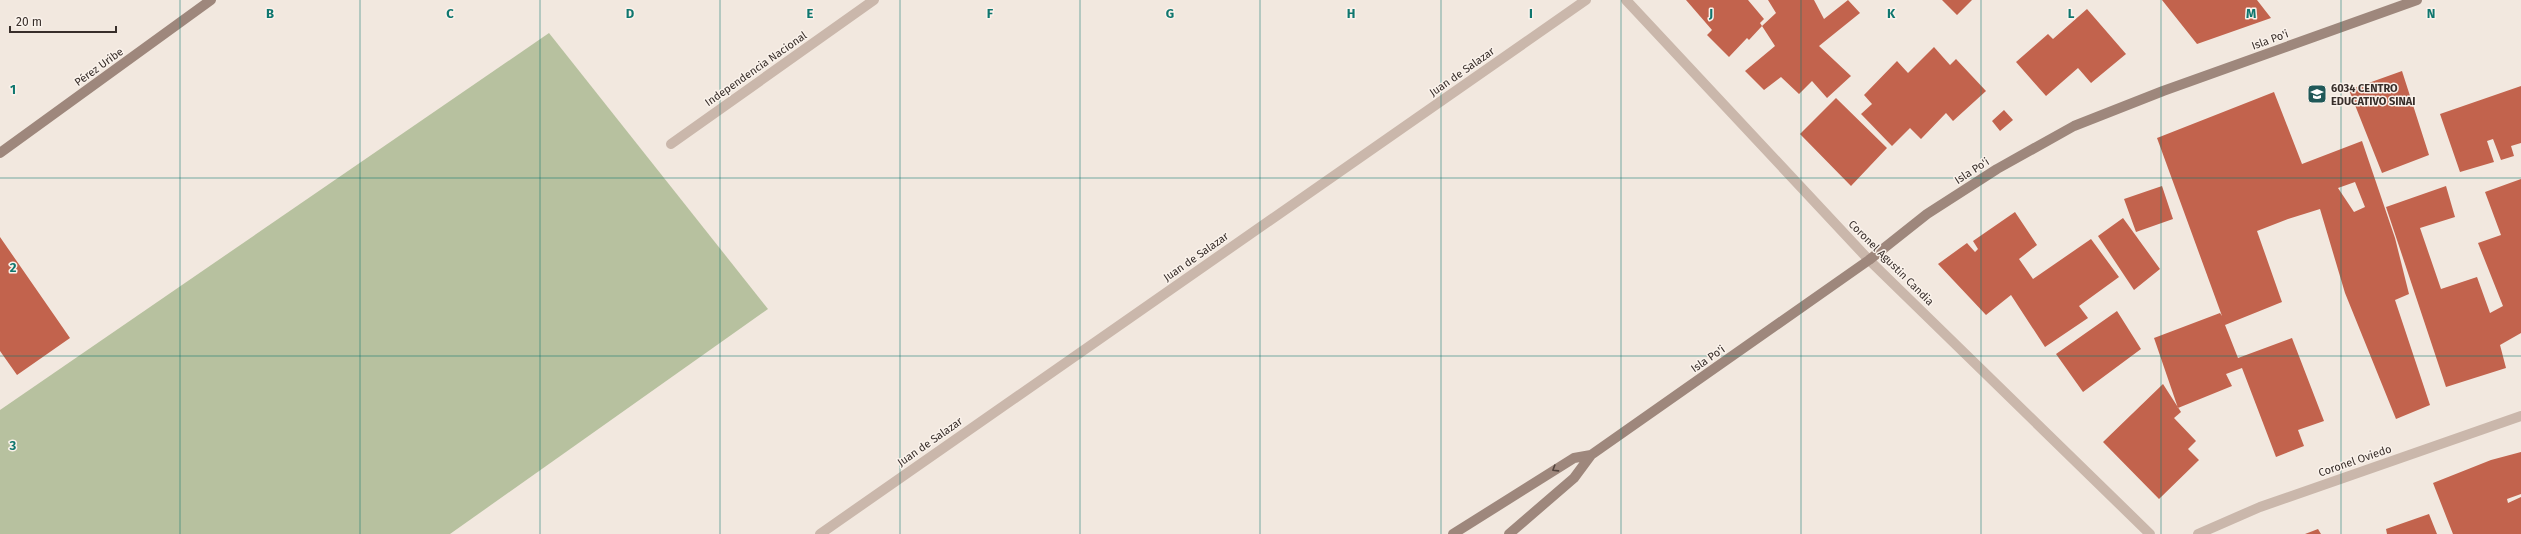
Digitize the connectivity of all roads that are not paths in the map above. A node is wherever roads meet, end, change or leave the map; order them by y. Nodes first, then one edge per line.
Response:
1 (211, 0) edge
2 (874, 0) edge
3 (1586, 0) edge
4 (1626, 0) edge
5 (2417, 0) edge
6 (671, 144) dead end
7 (0, 152) edge
8 (1869, 260) junction
9 (2521, 416) edge
10 (1591, 455) junction
11 (820, 534) edge
12 (1453, 534) edge
13 (1509, 534) edge
14 (2150, 534) edge
15 (2198, 534) edge

1 - 7 street, Pérez Uribe
2 - 6 street, Independencia Nacional
3 - 11 street, Juan de Salazar
4 - 8 street, Coronel Agustin Candia
5 - 8 street, Isla Po'i
8 - 10 street, Isla Po'i
8 - 14 street, Coronel Agustin Candia
9 - 15 street, Coronel Oviedo
10 -> 12 street, Isla Po'i
10 - 13 street, Isla Po'i

